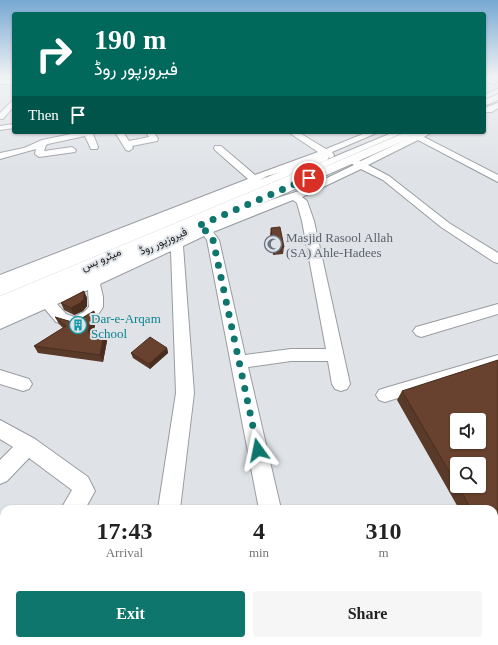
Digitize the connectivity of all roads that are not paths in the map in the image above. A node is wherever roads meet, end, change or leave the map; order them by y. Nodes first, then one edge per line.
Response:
1 (9, 108) edge
2 (12, 117) edge
3 (0, 118) edge
4 (12, 126) edge
5 (0, 128) edge
6 (81, 134) edge
7 (91, 134) edge
8 (120, 134) edge
9 (151, 134) edge
10 (295, 134) edge
11 (348, 134) edge
12 (370, 134) edge
13 (381, 134) edge
14 (411, 134) edge
15 (356, 140) junction
16 (42, 143) junction
17 (94, 147) dead end
18 (218, 148) dead end
19 (72, 150) dead end
20 (327, 154) junction
21 (0, 156) edge
22 (356, 162) junction
23 (498, 179) edge
24 (255, 180) junction
25 (294, 196) junction
26 (202, 228) junction
27 (177, 244) junction
28 (498, 259) edge
29 (125, 262) junction
30 (0, 280) edge
31 (92, 281) junction
32 (0, 290) edge
33 (0, 302) edge
34 (39, 303) junction
35 (498, 310) edge
36 (0, 313) edge
37 (0, 324) edge
38 (421, 331) dead end
39 (335, 355) junction
40 (498, 361) edge
41 (239, 362) junction
42 (0, 377) edge
43 (23, 384) dead end
44 (341, 384) dead end
45 (385, 395) dead end
46 (0, 430) edge
47 (28, 445) junction
48 (0, 474) edge
49 (75, 505) edge
50 (170, 505) edge
51 (269, 505) edge

1 - 3 street
2 - 3 street
4 - 5 street
6 - 16 street
7 - 17 street
8 - 9 street
10 - 20 street
11 - 15 street
12 - 15 street
13 - 20 main road, فیروزپور روڈ
14 - 22 main road, فیروزپور روڈ
14 - 23 street
14 - 33 street, میٹرو بس
15 - 20 street
16 - 19 street
16 - 21 street
18 - 24 street
20 - 24 street
20 - 32 main road, فیروزپور روڈ
22 - 25 street
22 - 26 main road, فیروزپور روڈ
22 - 28 street
24 - 30 street
25 - 26 street
25 - 39 street
26 - 27 street
26 - 29 main road, فیروزپور روڈ
26 - 41 street
27 - 29 street
27 - 50 street
29 - 31 street
29 - 34 main road, فیروزپور روڈ
31 - 34 street
31 - 34 street
34 - 36 main road, فیروزپور روڈ
34 - 37 street
35 - 38 street
39 - 41 street
39 - 44 street
40 - 45 street
41 - 51 street
42 - 43 street
46 - 47 street
47 - 48 street
47 - 49 street

